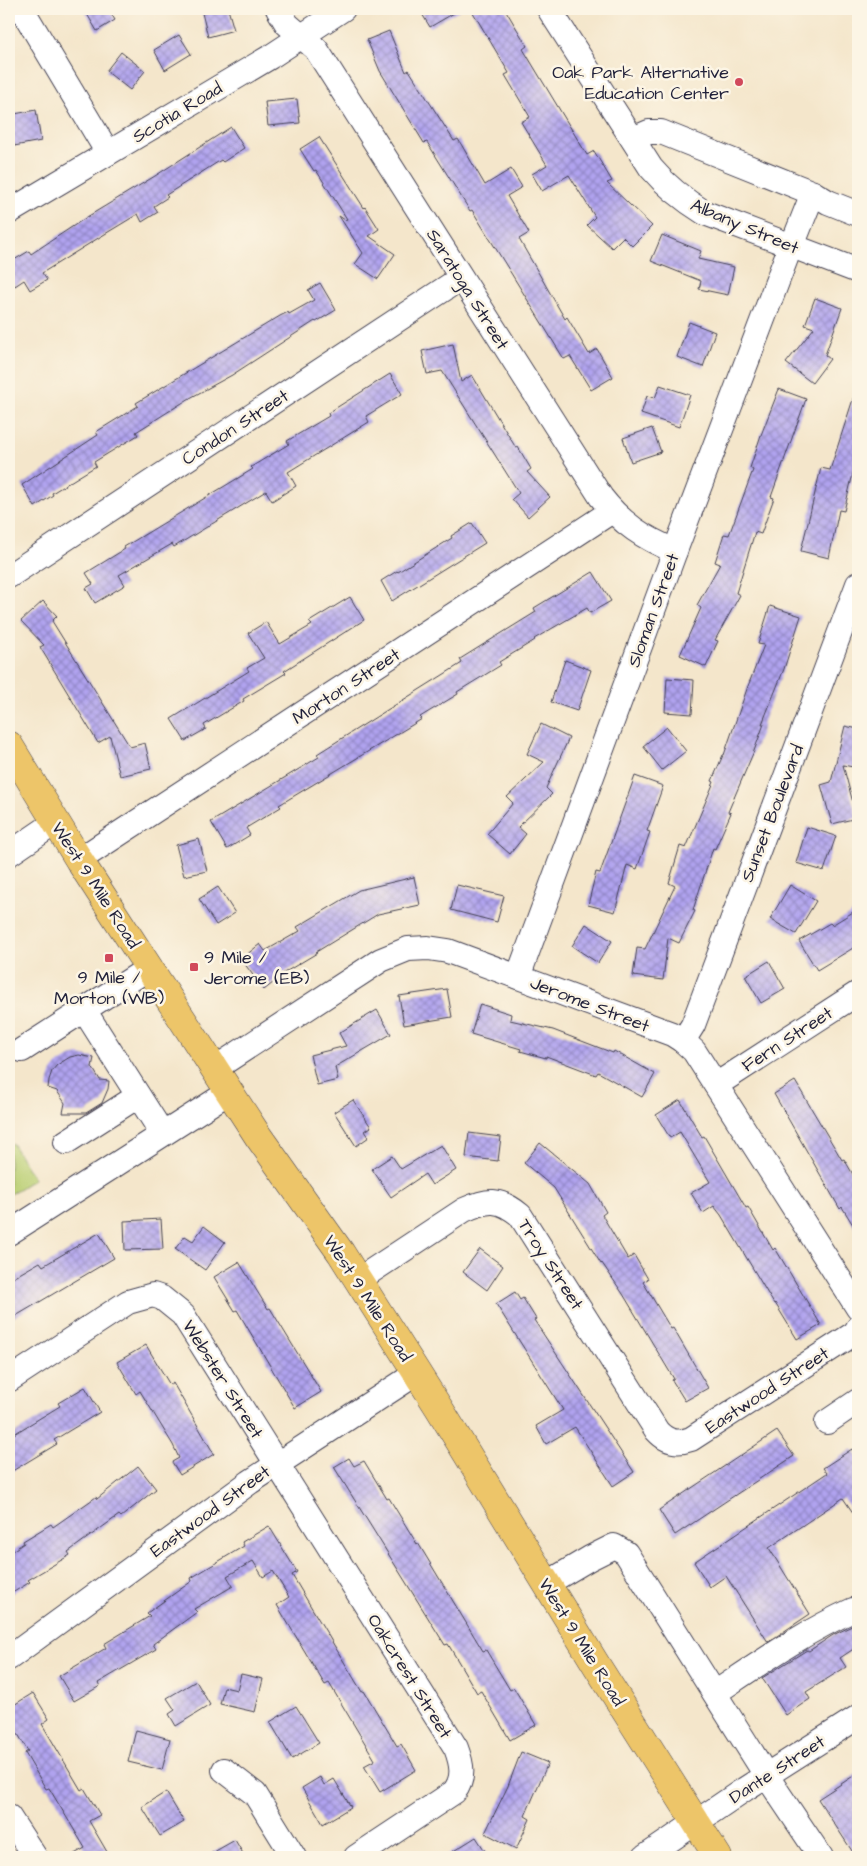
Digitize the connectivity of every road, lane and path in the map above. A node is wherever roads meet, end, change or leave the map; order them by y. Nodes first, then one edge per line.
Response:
1 (22, 9) edge
2 (278, 9) edge
3 (343, 9) edge
4 (549, 9) edge
5 (301, 36) junction
6 (633, 140) junction
7 (108, 153) junction
8 (813, 193) junction
9 (9, 212) edge
10 (858, 214) edge
11 (791, 246) junction
12 (858, 271) edge
13 (461, 278) junction
14 (612, 511) junction
15 (675, 550) junction
16 (9, 576) edge
17 (858, 584) edge
18 (852, 619) edge
19 (9, 745) edge
20 (56, 822) junction
21 (9, 854) edge
22 (79, 860) junction
23 (149, 968) junction
24 (518, 977) junction
25 (858, 992) edge
26 (84, 1010) junction
27 (683, 1042) junction
28 (22, 1050) dead end
29 (214, 1068) junction
30 (716, 1085) junction
31 (229, 1092) junction
32 (138, 1096) junction
33 (162, 1133) junction
34 (66, 1142) dead end
35 (9, 1233) edge
36 (358, 1280) junction
37 (858, 1308) edge
38 (858, 1328) edge
39 (417, 1372) junction
40 (9, 1380) edge
41 (858, 1401) edge
42 (827, 1422) dead end
43 (672, 1442) joint
44 (276, 1464) junction
45 (546, 1584) junction
46 (858, 1612) edge
47 (9, 1658) edge
48 (715, 1693) junction
49 (858, 1717) edge
50 (224, 1770) dead end
51 (766, 1775) junction
52 (9, 1817) edge
53 (696, 1823) junction
54 (35, 1857) edge
55 (294, 1857) edge
56 (356, 1857) edge
57 (645, 1857) edge
58 (718, 1857) edge
59 (821, 1857) edge

1 - 7 street
2 - 5 street, Saratoga Street
3 - 5 street, Scotia Road
4 - 6 street, Albany Street
5 - 7 street, Scotia Road
5 - 13 street, Saratoga Street
6 - 8 street
6 - 11 street, Albany Street
7 - 9 street, Scotia Road
8 - 10 street
8 - 11 street, Sloman Street
11 - 12 street, Albany Street
11 - 15 street, Sloman Street
13 - 14 street, Saratoga Street
13 - 16 street, Condon Street
14 - 15 street, Saratoga Street
14 - 22 street, Morton Street
15 - 24 street, Sloman Street
17 - 18 street, Sunset Boulevard
18 - 27 street, Sunset Boulevard
19 - 20 main road, West 9 Mile Road
20 - 21 street
20 - 22 main road, West 9 Mile Road
22 - 23 main road, West 9 Mile Road
23 - 26 street
23 - 29 main road, West 9 Mile Road
24 - 27 street, Jerome Street
24 - 29 street, Jerome Street
25 - 30 street, Fern Street
26 - 28 street
26 - 32 street
27 - 30 street, Jerome Street
29 - 31 main road, West 9 Mile Road
30 - 37 street, Jerome Street
31 - 33 street
31 - 36 main road, West 9 Mile Road
32 - 33 street
32 - 34 street
33 - 35 street
36 - 39 main road, West 9 Mile Road
36 - 43 street, Troy Street
38 - 43 street, Eastwood Street
39 - 44 street, Eastwood Street
39 - 45 main road, West 9 Mile Road
40 - 44 street, Webster Street
41 - 42 street
44 - 47 street, Eastwood Street
44 - 56 street, Oakcrest Street
45 - 48 street
45 - 53 main road, West 9 Mile Road
46 - 48 street
48 - 51 street
49 - 51 street, Dante Street
50 - 55 street
51 - 53 street, Dante Street
51 - 59 street
52 - 54 street
53 - 57 street, Dante Street
53 - 58 main road, West 9 Mile Road

